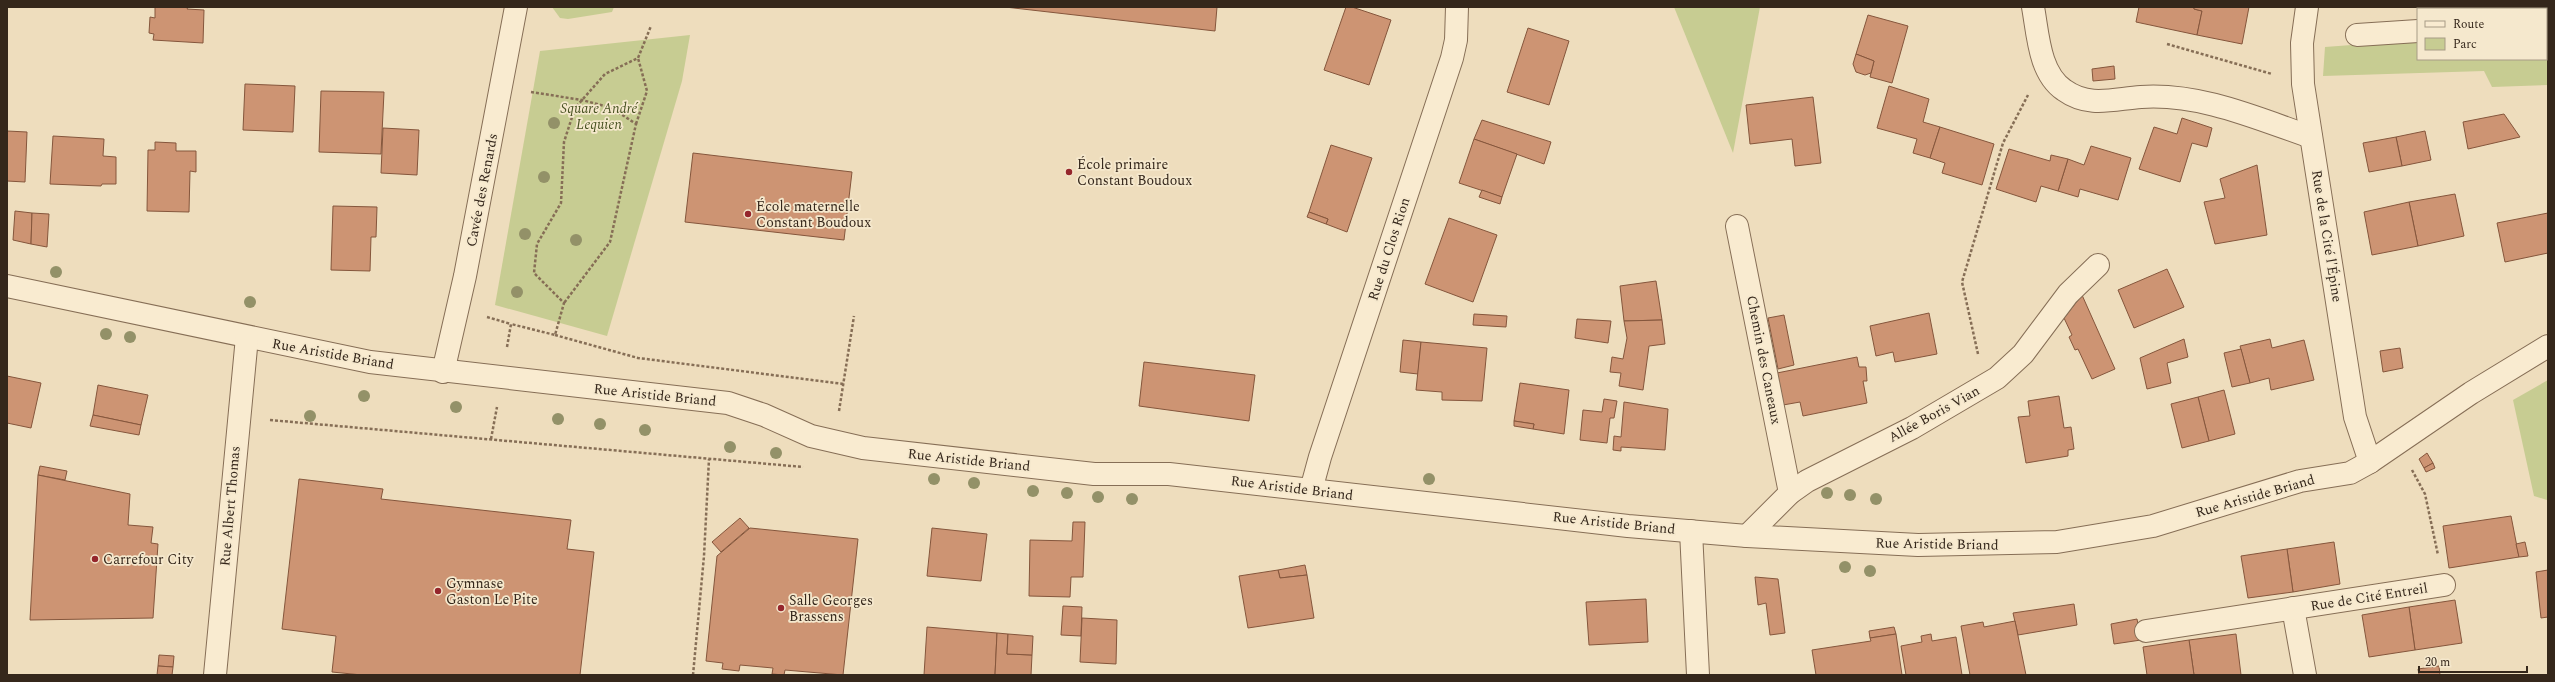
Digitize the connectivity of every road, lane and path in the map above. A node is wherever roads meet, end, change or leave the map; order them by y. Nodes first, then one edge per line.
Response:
1 (516, 7) edge
2 (1457, 7) edge
3 (2033, 7) edge
4 (2307, 7) edge
5 (651, 26) dead end
6 (2417, 31) edge
7 (2357, 35) dead end
8 (2167, 44) dead end
9 (638, 58) junction
10 (2044, 62) junction
11 (2303, 84) junction
12 (501, 88) junction
13 (582, 100) junction
14 (636, 124) junction
15 (2311, 137) junction
16 (1738, 226) dead end
17 (2098, 265) dead end
18 (7, 286) edge
19 (564, 303) junction
20 (854, 316) dead end
21 (556, 335) junction
22 (247, 338) junction
23 (2548, 346) edge
24 (443, 372) junction
25 (502, 378) junction
26 (844, 384) junction
27 (1985, 387) junction
28 (238, 417) junction
29 (834, 443) junction
30 (2398, 443) junction
31 (709, 459) junction
32 (2370, 462) junction
33 (808, 468) dead end
34 (1312, 490) junction
35 (1790, 493) junction
36 (1691, 531) junction
37 (1747, 536) junction
38 (2444, 585) joint
39 (2293, 608) junction
40 (2146, 631) dead end
41 (215, 675) edge
42 (693, 675) edge
43 (1698, 675) edge
44 (2305, 675) edge

1 - 12 street, Cavée des Renards
2 - 34 street, Rue du Clos Rion
3 - 10 street
4 - 11 street, Rue de la Cité l'Épine
5 - 9 path
6 - 7 street
8 - 11 path
9 - 13 path
9 - 14 path
10 - 15 street
10 - 27 path
11 - 15 street, Rue de la Cité l'Épine
12 - 13 path
12 - 24 street, Cavée des Renards
13 - 14 path
13 - 19 path
14 - 19 path
15 - 32 street, Rue de la Cité l'Épine
16 - 35 street, Chemin des Caneaux
17 - 27 street, Allée Boris Vian
18 - 22 street, Rue Aristide Briand
19 - 21 path
20 - 26 path
21 - 25 path
21 - 26 path
22 - 24 street, Rue Aristide Briand
22 - 28 street, Rue Albert Thomas
23 - 30 street, Rue Aristide Briand
24 - 25 street, Rue Aristide Briand
25 - 29 street, Rue Aristide Briand
26 - 29 path
27 - 35 street, Allée Boris Vian
28 - 31 path
28 - 41 street, Rue Albert Thomas
29 - 34 street, Rue Aristide Briand
30 - 32 street, Rue Aristide Briand
30 - 38 path
31 - 33 path
31 - 42 path
32 - 37 street, Rue Aristide Briand
34 - 36 street, Rue Aristide Briand
35 - 37 street, Allée Boris Vian
36 - 37 street, Rue Aristide Briand
36 - 43 street
38 - 39 street, Rue de Cité Entreil
39 - 40 street, Rue de Cité Entreil
39 - 44 street, Rue de Cité Entreil

